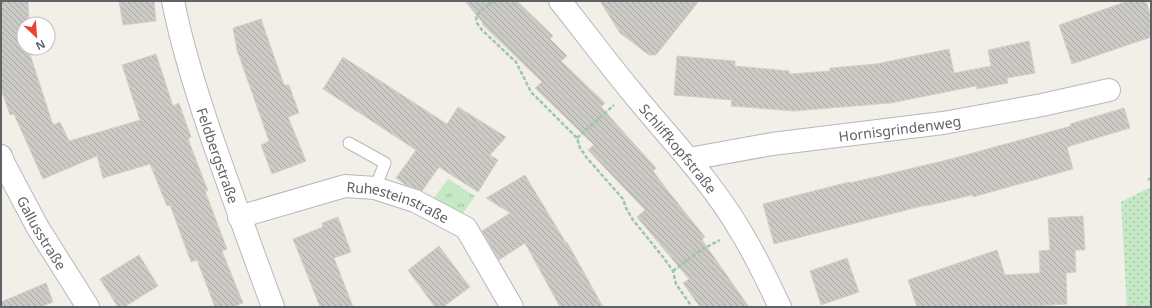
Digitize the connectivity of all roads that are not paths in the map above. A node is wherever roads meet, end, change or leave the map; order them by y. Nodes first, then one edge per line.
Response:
1 (173, 1) edge
2 (560, 1) edge
3 (1109, 90) dead end
4 (349, 143) dead end
5 (1, 156) edge
6 (690, 159) junction
7 (375, 188) junction
8 (239, 217) junction
9 (88, 307) edge
10 (273, 307) edge
11 (512, 307) edge
12 (780, 307) edge

1 - 8 street, Feldbergstraße
2 - 6 street, Schliffkopfstraße
3 - 6 street, Hornisgrindenweg
4 - 7 lane
5 - 9 street, Gallusstraße
6 - 12 street, Schliffkopfstraße
7 - 8 street, Ruhesteinstraße
7 - 11 street, Ruhesteinstraße
8 - 10 street, Feldbergstraße

